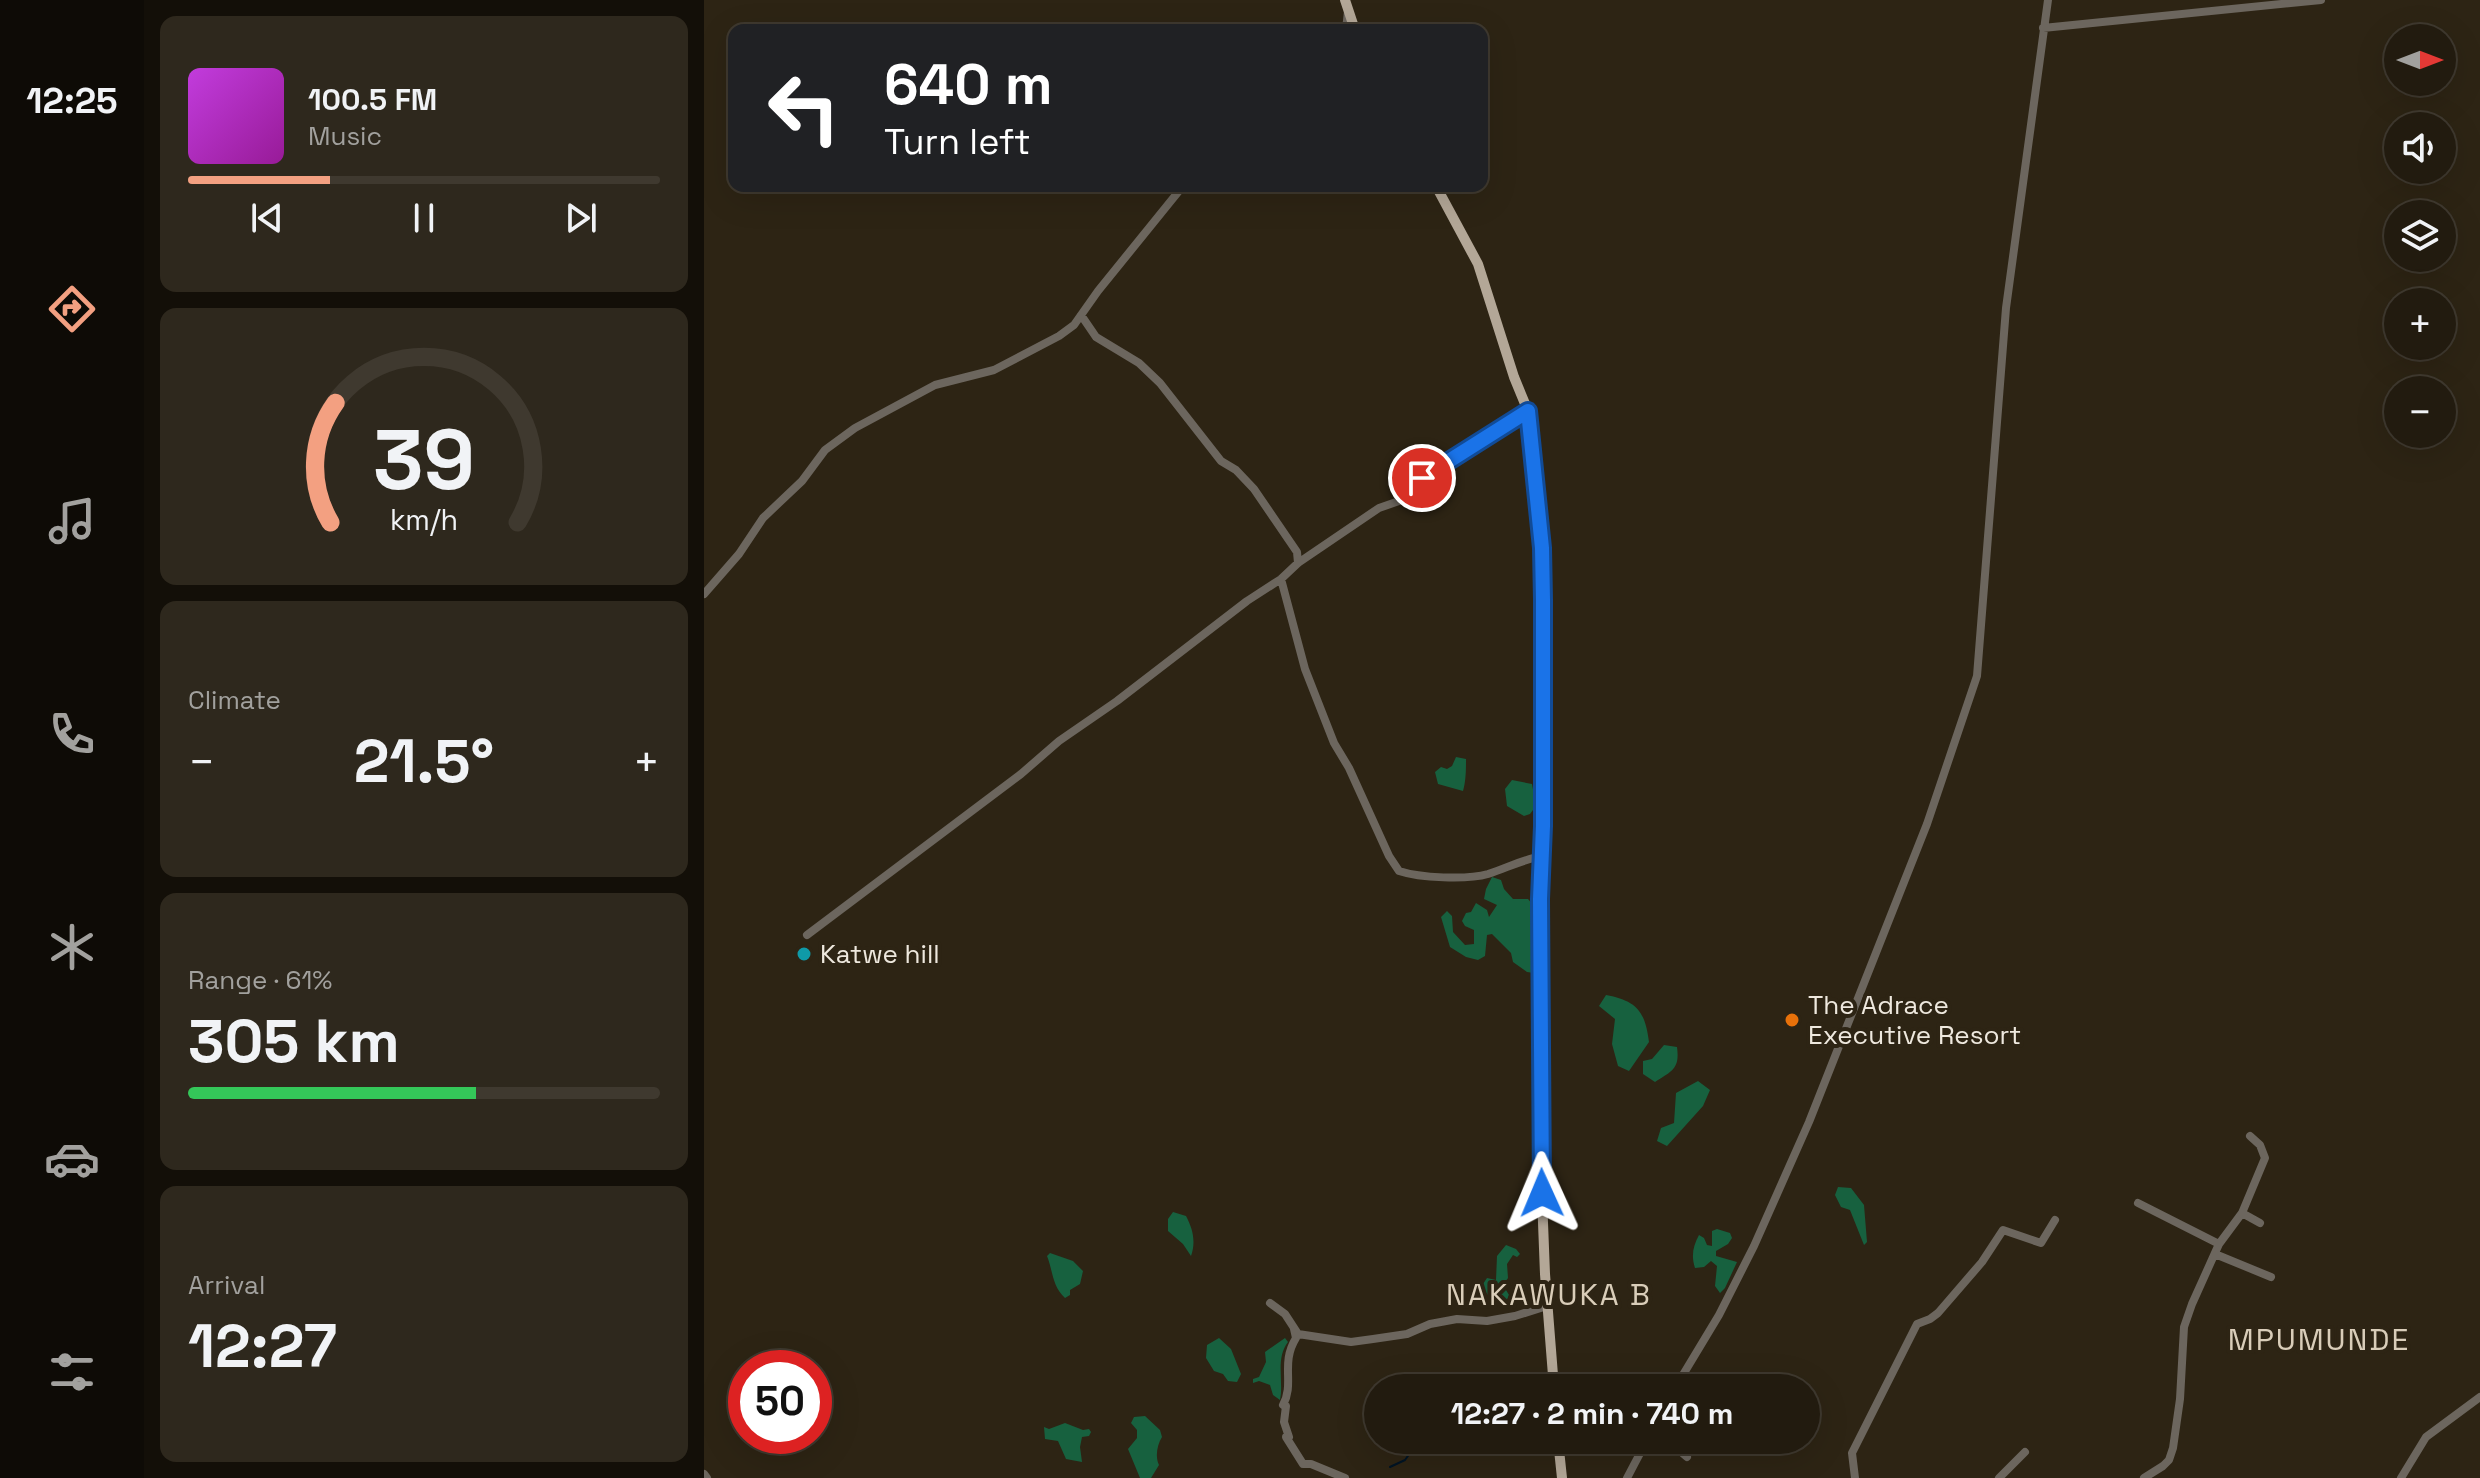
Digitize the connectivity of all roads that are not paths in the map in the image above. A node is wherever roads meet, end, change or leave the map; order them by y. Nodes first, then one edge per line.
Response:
1 (2048, 0) edge
2 (2321, 0) edge
3 (1346, 3) edge
4 (1346, 24) edge
5 (1353, 24) edge
6 (2043, 28) junction
7 (1178, 192) edge
8 (1439, 192) edge
9 (1081, 315) junction
10 (1528, 411) junction
11 (1298, 563) junction
12 (1281, 579) junction
13 (704, 594) edge
14 (1543, 856) junction
15 (807, 935) dead end
16 (2250, 1136) dead end
17 (2138, 1203) dead end
18 (2242, 1213) junction
19 (2055, 1220) dead end
20 (2260, 1223) dead end
21 (2219, 1244) junction
22 (2215, 1254) junction
23 (2271, 1277) dead end
24 (1270, 1303) dead end
25 (1547, 1306) junction
26 (1294, 1327) junction
27 (1553, 1374) edge
28 (1684, 1374) edge
29 (2480, 1397) edge
30 (2025, 1452) dead end
31 (1559, 1454) edge
32 (1640, 1454) edge
33 (1683, 1454) edge
34 (1687, 1457) dead end
35 (1345, 1478) edge
36 (1562, 1478) edge
37 (1627, 1478) edge
38 (1855, 1478) edge
39 (1999, 1478) edge
40 (2144, 1478) edge
41 (2401, 1478) edge

1 - 6 street
2 - 6 street
3 - 4 street
3 - 5 main road
6 - 28 street
7 - 9 street
8 - 10 main road
9 - 11 street
9 - 13 street
10 - 11 street
10 - 14 main road
11 - 12 street
12 - 14 street
12 - 15 street
14 - 25 main road
16 - 18 street
17 - 21 street
18 - 20 street
18 - 21 street
19 - 38 street
21 - 22 street
22 - 23 street
22 - 40 street
24 - 26 street
25 - 26 street
25 - 27 main road
26 - 35 street
29 - 41 street
30 - 39 street
31 - 36 main road
32 - 37 street
33 - 34 street

